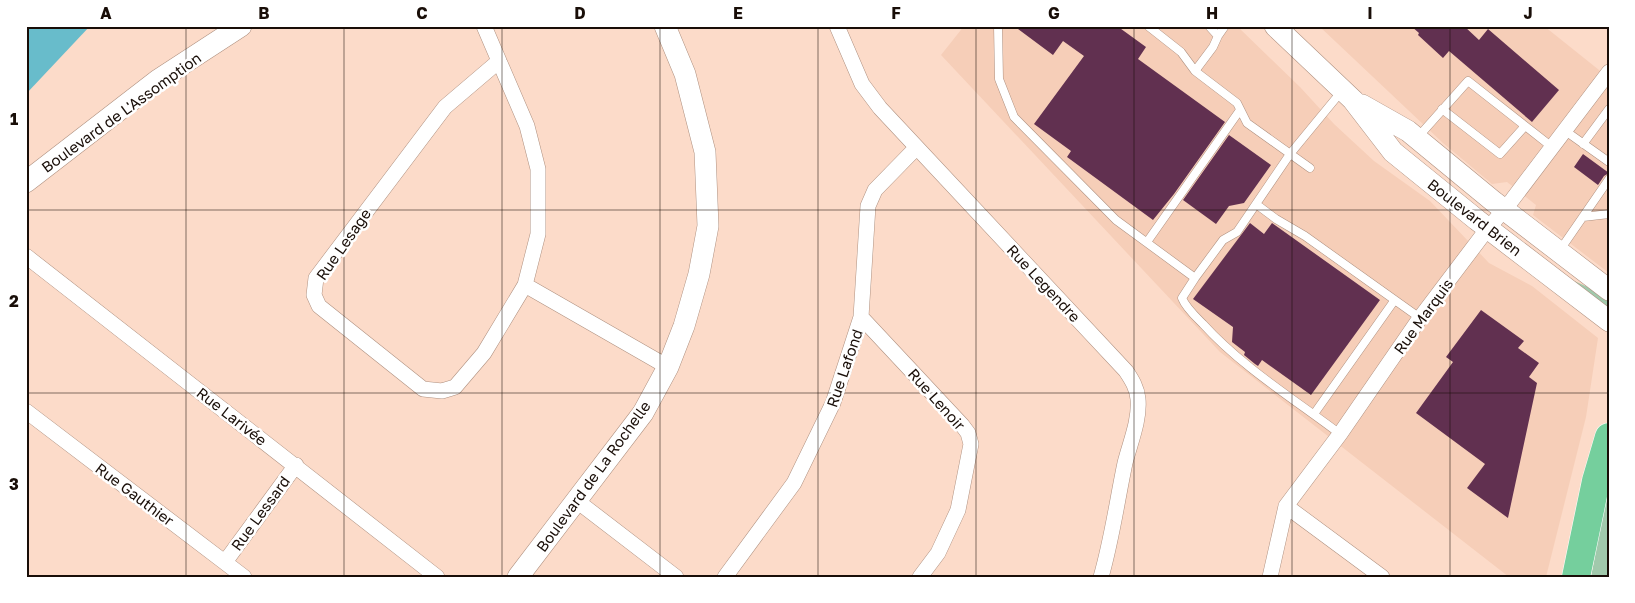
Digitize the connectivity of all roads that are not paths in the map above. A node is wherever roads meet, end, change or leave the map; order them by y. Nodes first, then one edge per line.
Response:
1 (241, 26) edge
2 (484, 26) edge
3 (665, 26) edge
4 (837, 26) edge
5 (998, 26) edge
6 (1148, 26) edge
7 (1209, 26) edge
8 (1225, 26) edge
9 (1275, 26) edge
10 (1218, 36) junction
11 (499, 61) junction
12 (1195, 71) junction
13 (1609, 72) edge
14 (1348, 95) junction
15 (1442, 109) junction
16 (1609, 109) edge
17 (1240, 110) junction
18 (1525, 126) junction
19 (1564, 130) junction
20 (1416, 138) junction
21 (1583, 144) junction
22 (1552, 147) junction
23 (916, 148) junction
24 (1290, 154) junction
25 (1609, 162) edge
26 (1310, 168) dead end
27 (1609, 178) edge
28 (26, 182) edge
29 (1256, 204) junction
30 (1504, 210) junction
31 (1609, 214) edge
32 (1583, 217) junction
33 (1489, 229) junction
34 (1147, 242) junction
35 (1559, 252) junction
36 (26, 256) edge
37 (1195, 278) junction
38 (525, 285) junction
39 (1609, 290) edge
40 (1394, 301) junction
41 (861, 318) junction
42 (1420, 318) junction
43 (1609, 321) edge
44 (668, 367) junction
45 (26, 411) edge
46 (1314, 414) junction
47 (1340, 434) junction
48 (1609, 437) edge
49 (296, 465) junction
50 (576, 501) junction
51 (1286, 506) junction
52 (225, 562) junction
53 (244, 577) edge
54 (437, 577) edge
55 (518, 577) edge
56 (676, 577) edge
57 (725, 577) edge
58 (920, 577) edge
59 (1101, 577) edge
60 (1270, 577) edge
61 (1382, 577) edge
62 (1576, 577) edge

1 - 28 street, Boulevard de L'Assomption
2 - 11 street, Rue Lesage
3 - 44 street, Boulevard de La Rochelle
4 - 23 street, Rue Legendre
5 - 34 lane
6 - 12 lane
7 - 10 lane
8 - 10 lane
9 - 14 street, Boulevard Brien
10 - 12 lane
11 - 38 street, Rue Lesage
11 - 38 street, Rue Lesage
12 - 17 lane
13 - 19 street, Rue Marquis
14 - 20 street, Boulevard Brien
14 - 24 lane
14 - 33 street, Boulevard Brien
15 - 18 lane
15 - 18 lane
15 - 20 lane
16 - 21 lane
17 - 24 lane
17 - 34 lane
18 - 22 lane
19 - 21 lane
19 - 22 street, Rue Marquis
20 - 30 street, Boulevard Brien
21 - 25 lane
22 - 30 street, Rue Marquis
23 - 41 street, Rue Lafond
23 - 59 street, Rue Legendre
24 - 26 lane
24 - 29 lane
27 - 32 lane
29 - 37 lane
29 - 40 lane
30 - 33 street, Rue Marquis
30 - 35 street, Boulevard Brien
31 - 32 lane
32 - 35 lane
33 - 42 street, Rue Marquis
33 - 43 street, Boulevard Brien
34 - 37 lane
35 - 39 street, Boulevard Brien
36 - 49 street, Rue Larivée
37 - 46 lane
38 - 44 street
40 - 42 lane
40 - 46 lane
41 - 57 street, Rue Lafond
41 - 58 street, Rue Lenoir
42 - 47 street, Rue Marquis
44 - 50 street, Boulevard de La Rochelle
45 - 52 street, Rue Gauthier
46 - 47 lane
47 - 51 street, Rue Marquis
48 - 62 highway
49 - 52 street, Rue Lessard
49 - 54 street, Rue Larivée
50 - 55 street, Boulevard de La Rochelle
50 - 56 street
51 - 60 street, Rue Marquis
51 - 61 street
52 - 53 street, Rue Gauthier

